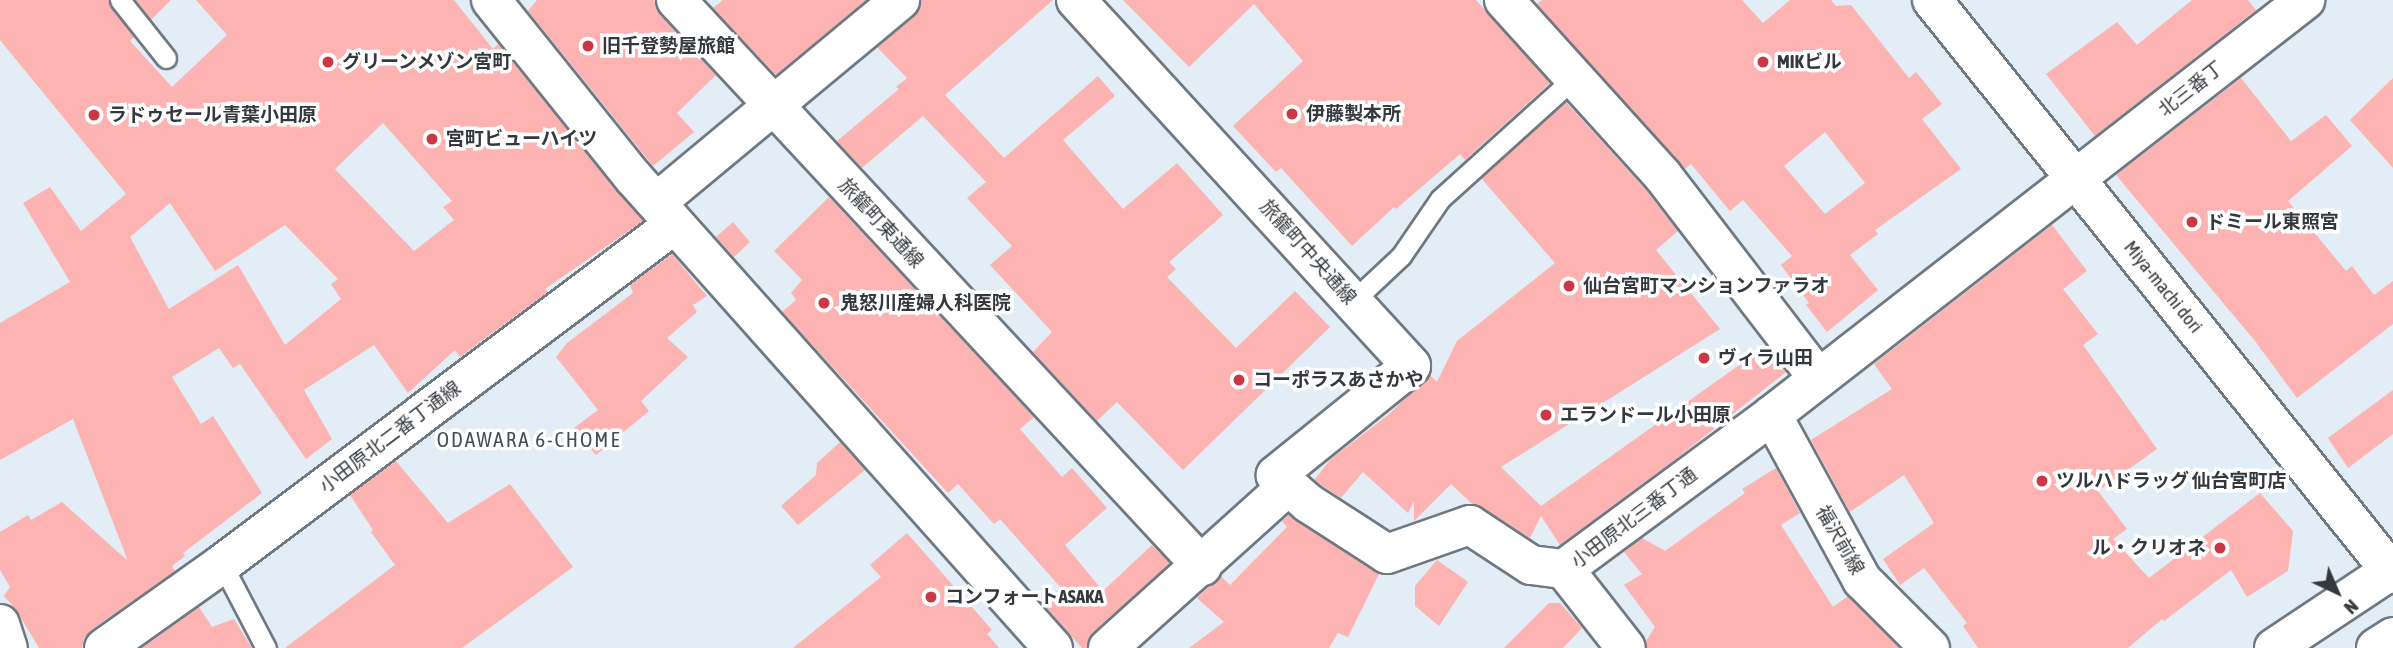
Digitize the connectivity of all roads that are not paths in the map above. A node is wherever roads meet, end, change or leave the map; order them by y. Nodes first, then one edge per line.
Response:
1 (120, 0) edge
2 (491, 0) edge
3 (676, 0) edge
4 (900, 0) edge
5 (1076, 0) edge
6 (1504, 0) edge
7 (1932, 0) edge
8 (2305, 0) edge
9 (166, 58) dead end
10 (1574, 78) junction
11 (771, 106) junction
12 (2076, 179) junction
13 (666, 213) junction
14 (1353, 301) junction
15 (1818, 378) junction
16 (1772, 415) junction
17 (1287, 487) junction
18 (222, 564) junction
19 (1202, 566) junction
20 (1564, 569) junction
21 (2392, 571) edge
22 (0, 624) edge
23 (2393, 637) edge
24 (8, 648) edge
25 (104, 648) edge
26 (266, 648) edge
27 (1053, 648) edge
28 (1108, 648) edge
29 (1626, 648) edge
30 (1930, 648) edge
31 (2274, 648) edge
32 (2376, 648) edge

1 - 9 lane
2 - 13 street
3 - 11 street, 旅籠町東通線
4 - 11 street, 小田原北二番丁通線
5 - 14 street, 旅籠町中央通線
6 - 10 street
7 - 12 street, Miya-machi dori
8 - 12 street, 北三番丁
10 - 14 lane
10 - 15 street
11 - 13 street, 小田原北二番丁通線
11 - 19 street, 旅籠町東通線
12 - 15 street, 小田原北三番丁通
12 - 21 street, Miya-machi dori
13 - 18 street, 小田原北二番丁通線
13 - 27 street
14 - 17 street, 旅籠町中央通線
15 - 16 street, 小田原北三番丁通
16 - 20 street, 小田原北三番丁通
16 - 30 street, 福沢前線
17 - 19 street
17 - 20 street, 小田原北三番丁通
18 - 25 street, 小田原北二番丁通線
18 - 26 lane
19 - 28 street
20 - 29 street
21 - 31 street
22 - 24 street
23 - 32 street

